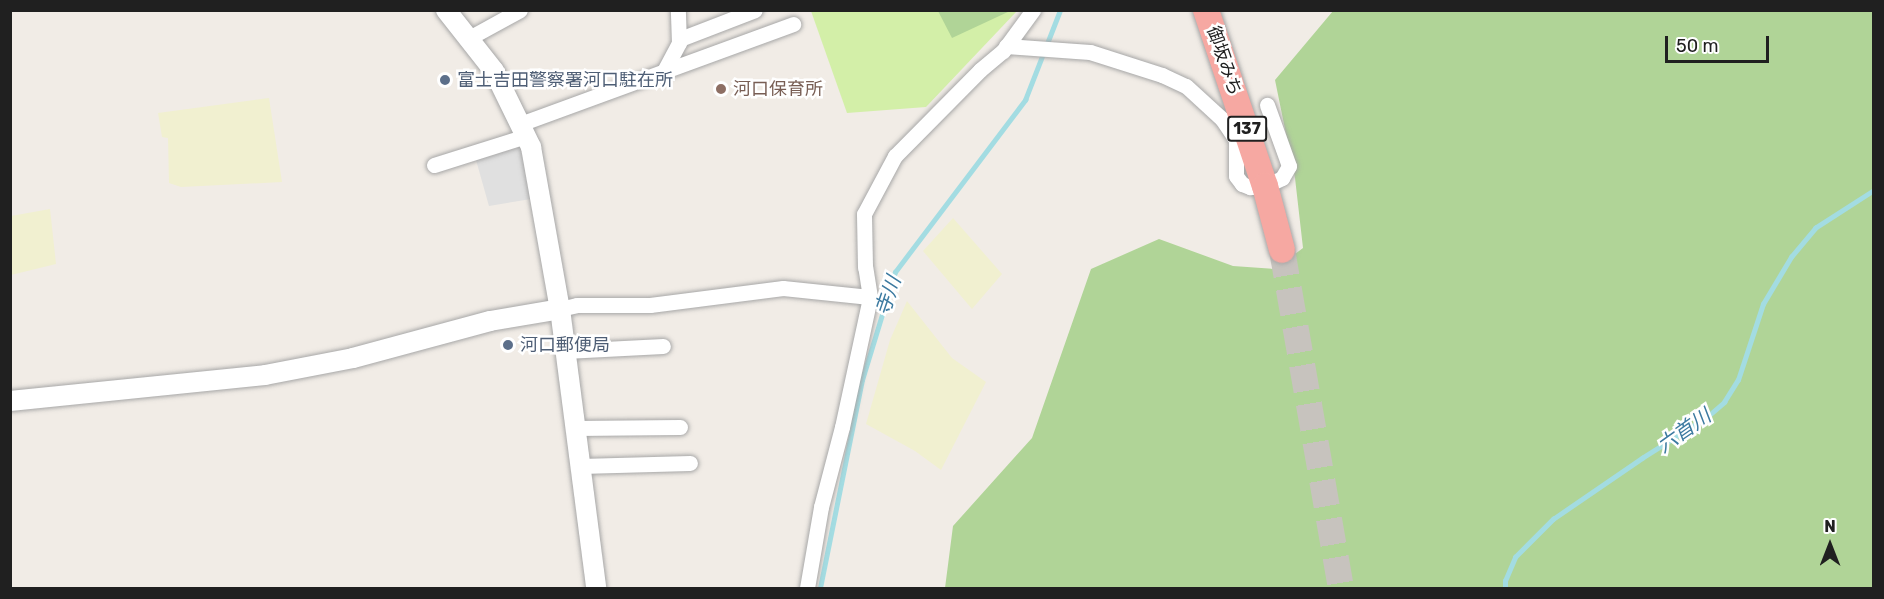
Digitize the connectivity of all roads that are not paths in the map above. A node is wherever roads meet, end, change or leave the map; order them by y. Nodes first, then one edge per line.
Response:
1 (446, 10) edge
2 (520, 10) edge
3 (678, 10) edge
4 (755, 10) edge
5 (1033, 10) edge
6 (1206, 10) edge
7 (793, 24) dead end
8 (469, 38) junction
9 (680, 39) junction
10 (1006, 46) junction
11 (664, 71) junction
12 (1267, 105) dead end
13 (523, 130) junction
14 (434, 165) dead end
15 (1265, 186) junction
16 (1281, 250) tunnel mouth
17 (870, 297) junction
18 (560, 309) junction
19 (663, 346) dead end
20 (565, 351) junction
21 (10, 401) edge
22 (680, 427) dead end
23 (575, 428) junction
24 (690, 463) dead end
25 (580, 466) junction
26 (596, 588) edge
27 (807, 588) edge

1 - 8 street
2 - 8 street
3 - 9 street
4 - 9 street
5 - 10 street
6 - 15 highway, 御坂みち / 137
7 - 11 street
8 - 13 street
9 - 11 street
10 - 15 street
10 - 17 street
11 - 13 street
12 - 15 street
13 - 14 street
13 - 18 street
15 - 16 highway, 御坂みち / 137
17 - 18 street
17 - 27 street
18 - 20 street
18 - 21 street
19 - 20 street
20 - 23 street
22 - 23 street
23 - 25 street
24 - 25 street
25 - 26 street

